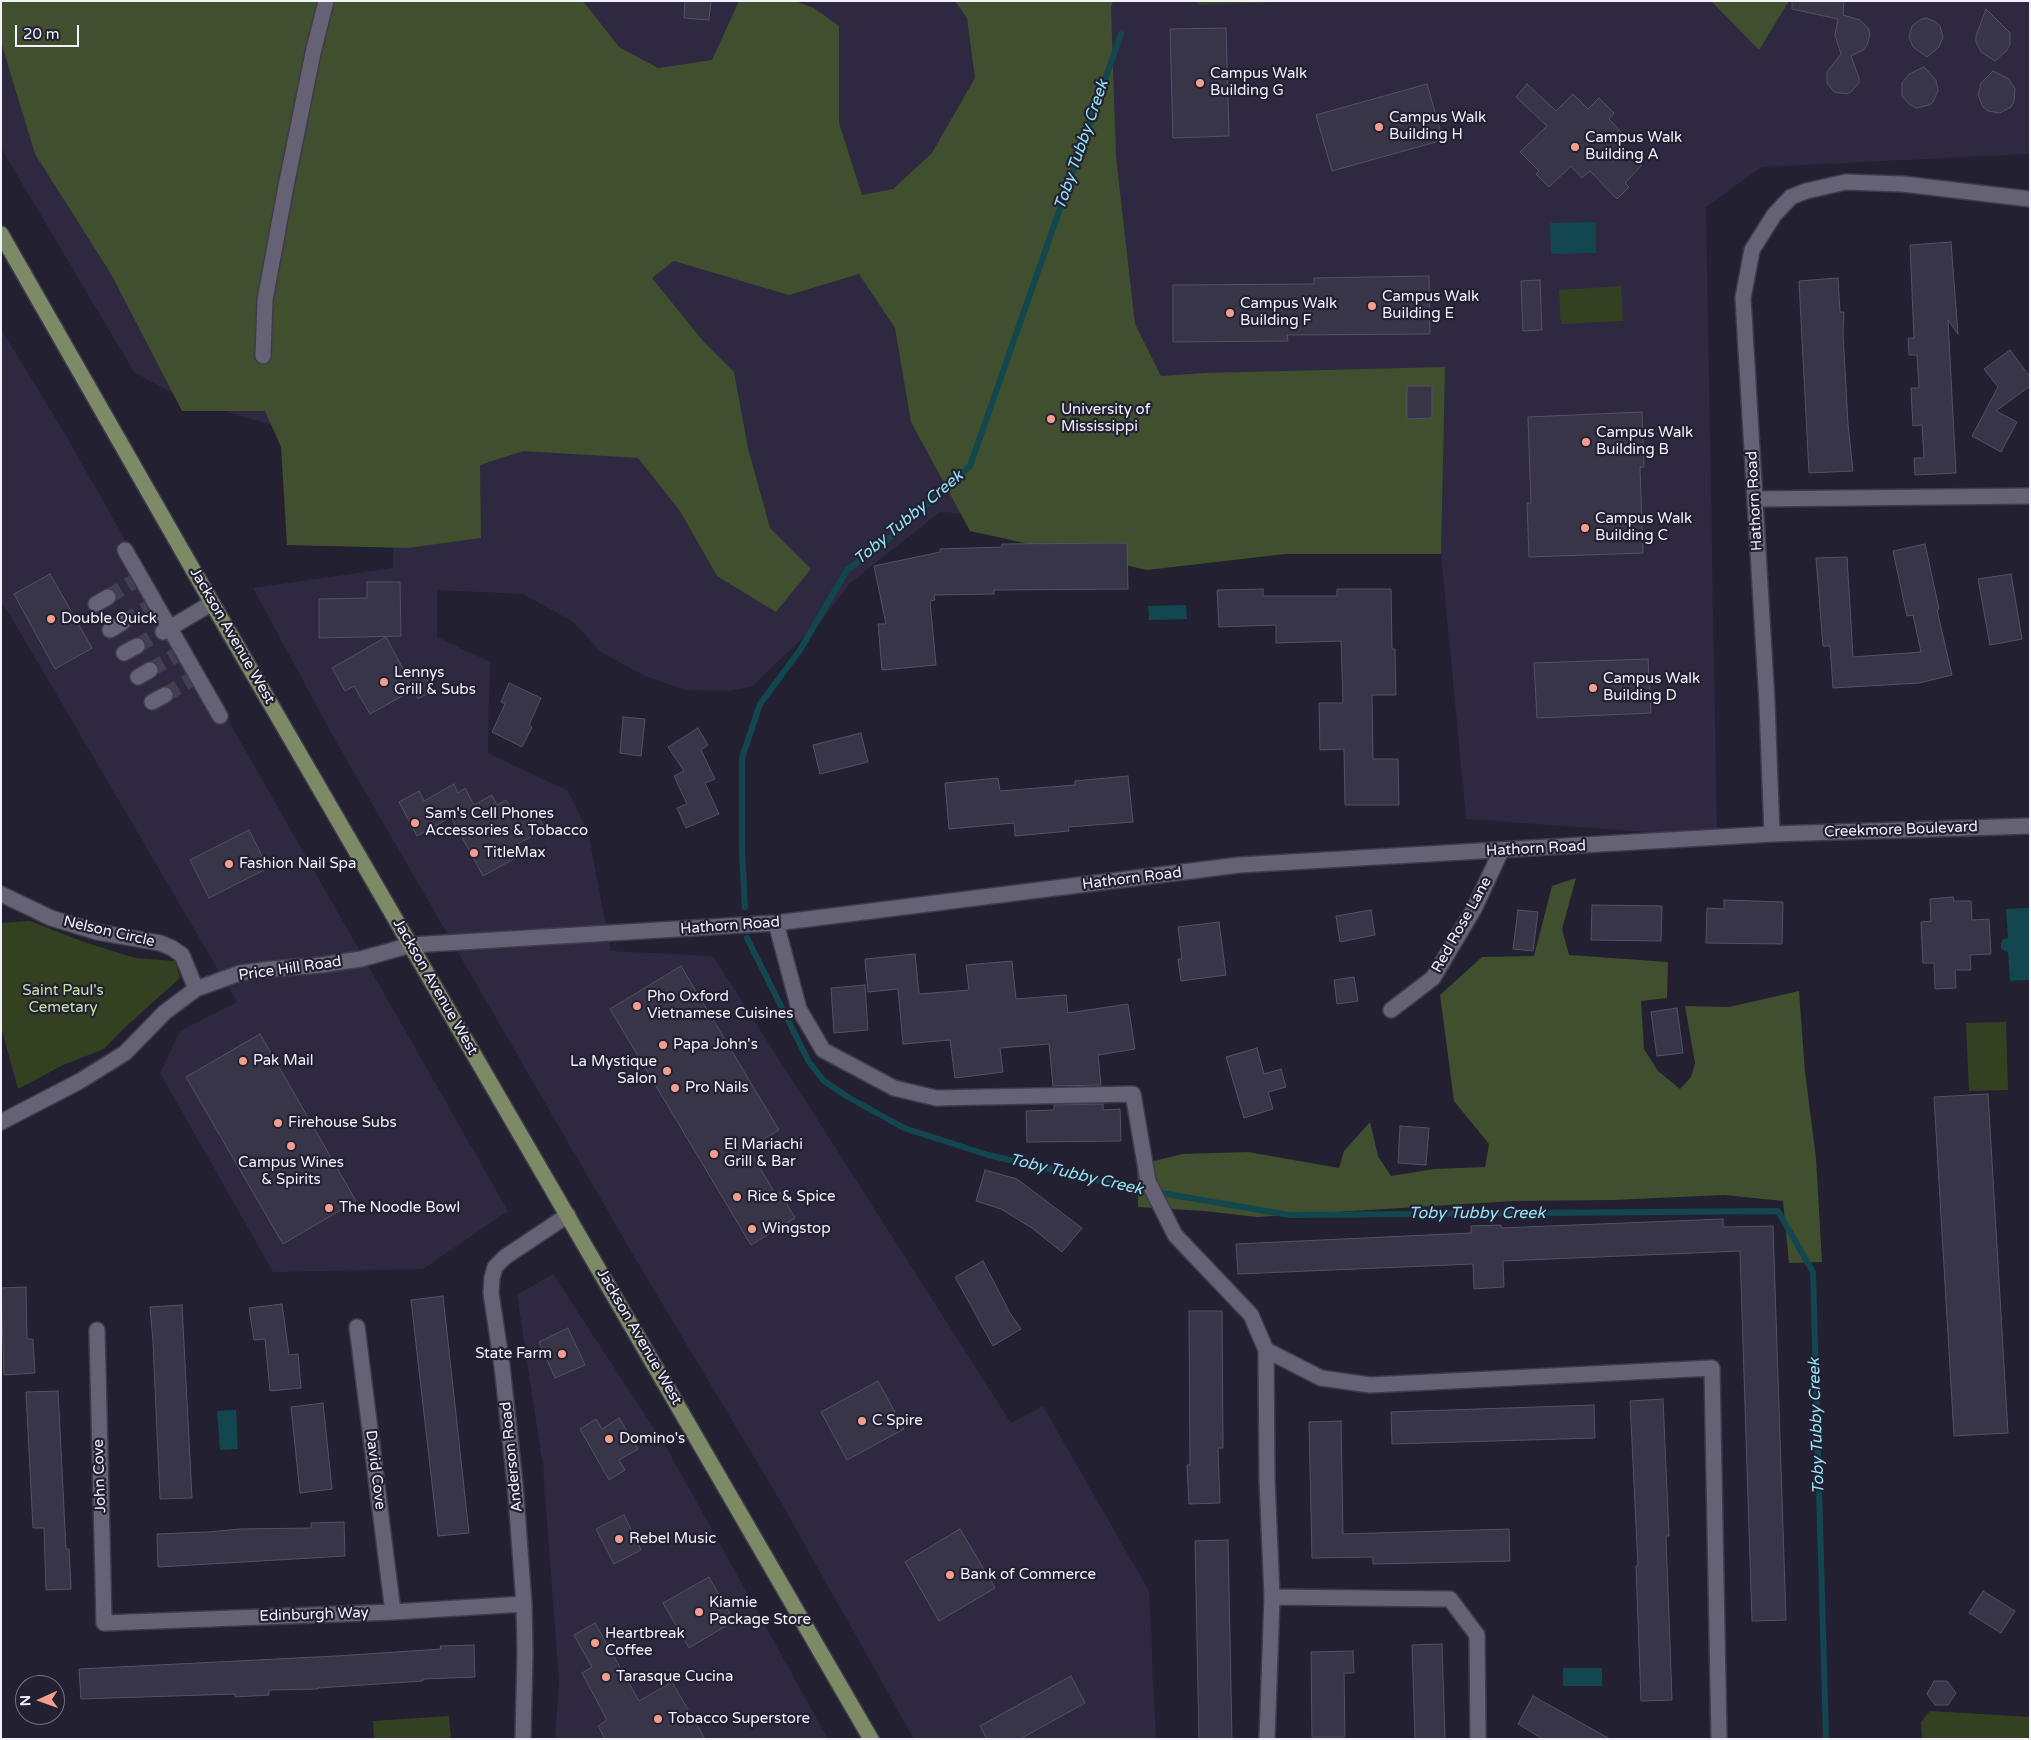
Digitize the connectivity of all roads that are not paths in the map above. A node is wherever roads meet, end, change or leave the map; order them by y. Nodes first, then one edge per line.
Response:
1 (326, 1) edge
2 (2030, 199) edge
3 (1, 234) edge
4 (263, 356) dead end
5 (2030, 496) edge
6 (1755, 499) junction
7 (125, 550) dead end
8 (212, 603) junction
9 (165, 630) junction
10 (220, 716) dead end
11 (2030, 826) edge
12 (1772, 834) junction
13 (1501, 851) junction
14 (1, 894) edge
15 (776, 923) junction
16 (411, 945) junction
17 (196, 989) junction
18 (1391, 1010) dead end
19 (1, 1122) edge
20 (568, 1215) junction
21 (357, 1327) dead end
22 (97, 1330) dead end
23 (1266, 1350) junction
24 (1272, 1597) junction
25 (524, 1604) junction
26 (393, 1612) junction
27 (104, 1622) joint
28 (523, 1739) edge
29 (871, 1739) edge
30 (1267, 1739) edge
31 (1478, 1739) edge
32 (1719, 1739) edge

1 - 4 street
2 - 6 street, Hathorn Road
3 - 8 main road, Jackson Avenue West
5 - 6 street
6 - 12 street, Hathorn Road
7 - 9 street
8 - 9 street
8 - 16 main road, Jackson Avenue West
9 - 10 street
11 - 12 street, Creekmore Boulevard
12 - 13 street, Hathorn Road
13 - 15 street, Hathorn Road
13 - 18 street, Red Rose Lane
14 - 17 street, Nelson Circle
15 - 16 street, Hathorn Road
15 - 23 street
16 - 17 street, Price Hill Road
16 - 20 main road, Jackson Avenue West
17 - 19 street, Price Hill Road
20 - 25 street, Anderson Road
20 - 29 main road, Jackson Avenue West
21 - 26 street, David Cove
22 - 27 street, John Cove
23 - 24 street
23 - 32 street
24 - 30 street
24 - 31 street
25 - 26 street, Edinburgh Way
25 - 28 street, Anderson Road
26 - 27 street, Edinburgh Way

